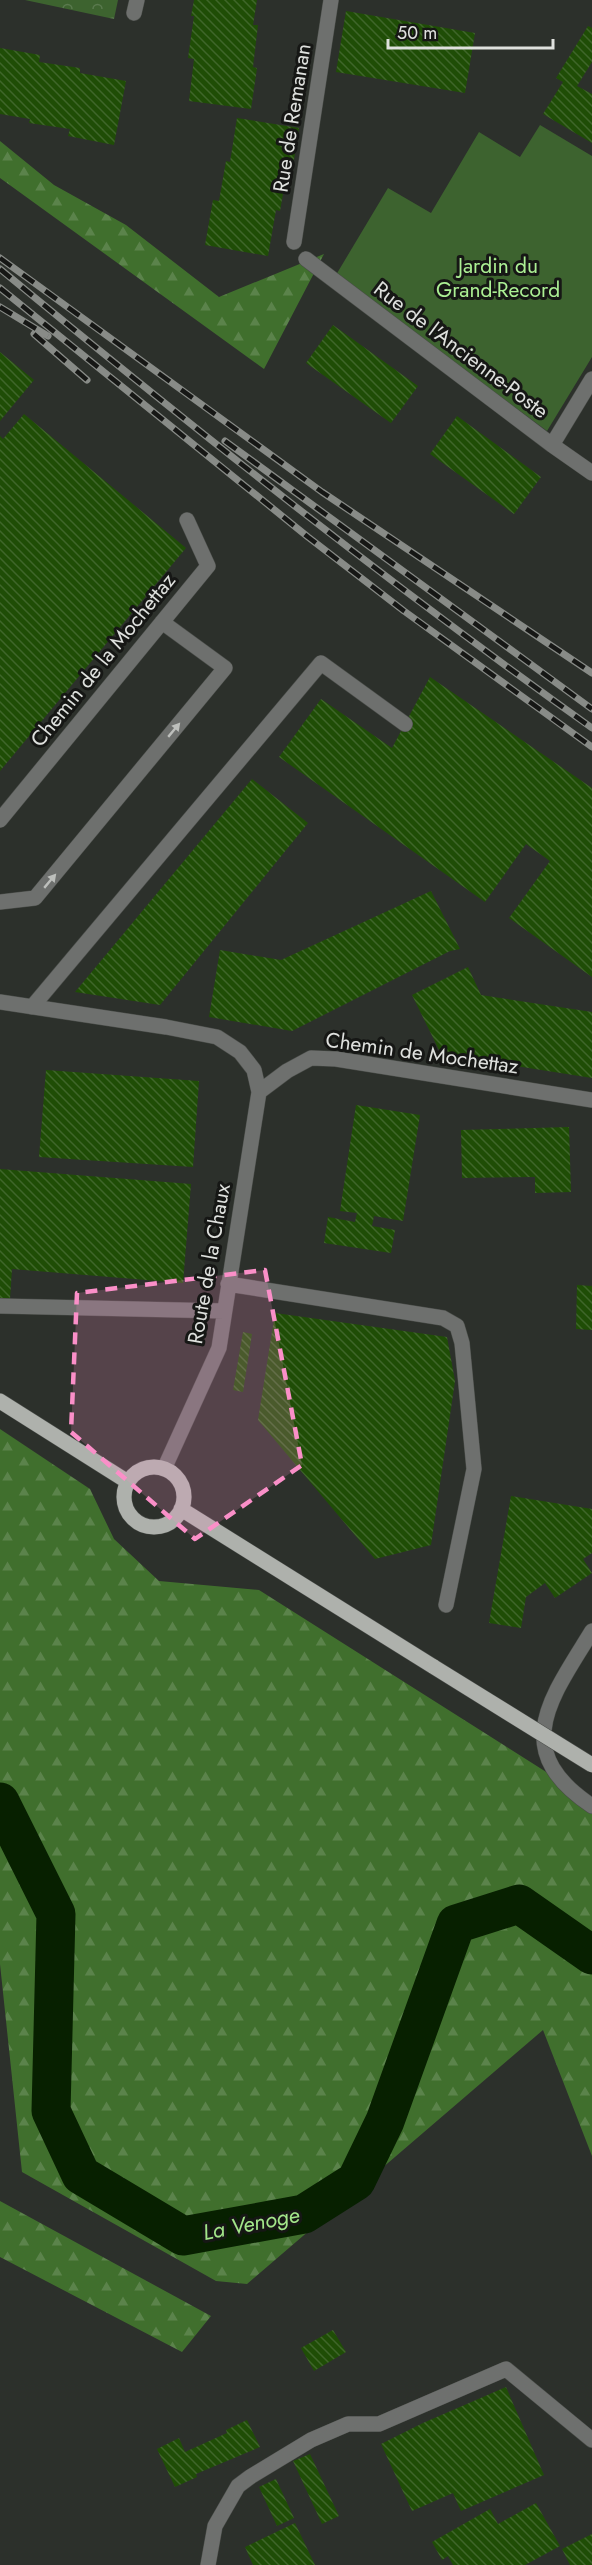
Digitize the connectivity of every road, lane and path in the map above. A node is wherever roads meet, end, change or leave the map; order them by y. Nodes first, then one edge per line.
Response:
1 (332, 0) edge
2 (294, 242) dead end
3 (306, 259) dead end
4 (592, 379) edge
5 (552, 446) junction
6 (592, 473) edge
7 (187, 520) dead end
8 (162, 622) junction
9 (405, 724) dead end
10 (0, 819) edge
11 (0, 902) edge
12 (0, 1002) edge
13 (32, 1007) junction
14 (259, 1092) junction
15 (592, 1100) edge
16 (228, 1284) junction
17 (0, 1306) edge
18 (224, 1311) junction
19 (0, 1401) edge
20 (164, 1469) junction
21 (128, 1482) junction
22 (181, 1509) junction
23 (446, 1605) dead end
24 (592, 1631) edge
25 (592, 1765) edge
26 (592, 1806) edge
27 (592, 2439) edge
28 (208, 2565) edge

1 - 2 street, Rue de Remanan
3 - 5 street, Rue de l'Ancienne-Poste
4 - 5 street
5 - 6 street, Rue de l'Ancienne-Poste
7 - 8 street, Chemin de la Mochettaz
8 - 10 street, Chemin de la Mochettaz
11 -> 8 street
9 - 13 street
12 - 13 street
13 - 14 street
14 - 15 street, Chemin de Mochettaz
14 - 16 street, Route de la Chaux
16 - 18 street, Route de la Chaux
16 - 23 street
17 - 18 street
18 - 20 street, Route de la Chaux
19 - 21 main road
20 - 21 main road
20 - 22 main road
21 - 22 main road
22 - 25 main road, bridge
24 - 26 street
27 - 28 street

